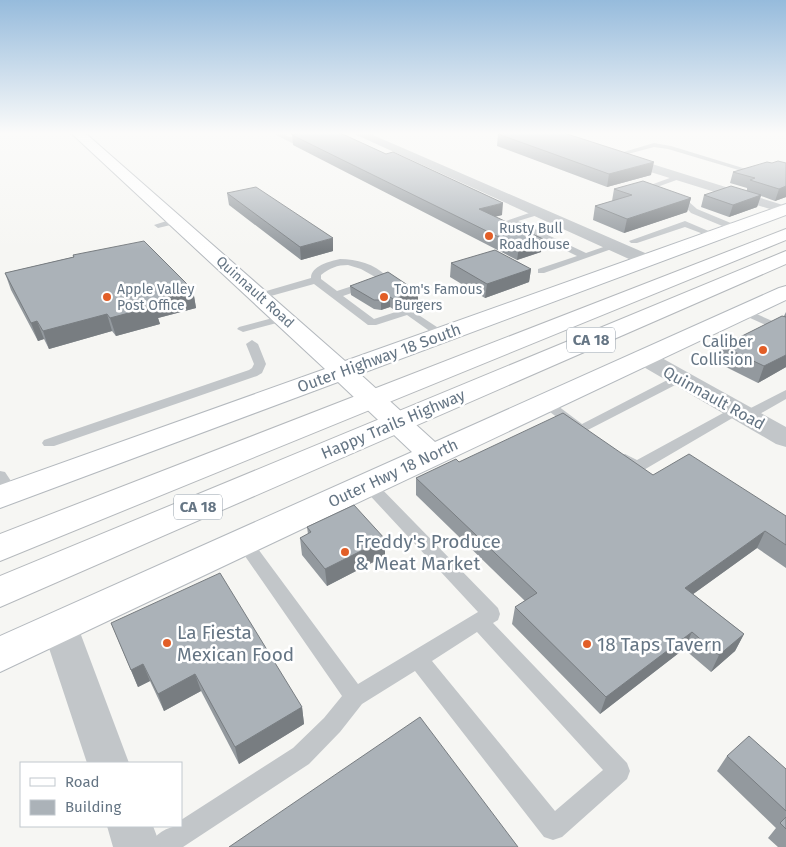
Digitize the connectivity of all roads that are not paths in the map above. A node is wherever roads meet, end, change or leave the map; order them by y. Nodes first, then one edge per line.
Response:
1 (120, 172) edge
2 (446, 172) edge
3 (663, 172) edge
4 (680, 177) junction
5 (785, 210) edge
6 (538, 212) junction
7 (176, 221) junction
8 (158, 225) dead end
9 (734, 228) junction
10 (786, 234) edge
11 (714, 235) junction
12 (634, 242) dead end
13 (615, 246) junction
14 (586, 256) junction
15 (786, 257) edge
16 (646, 260) junction
17 (541, 271) dead end
18 (316, 280) junction
19 (786, 292) edge
20 (335, 295) junction
21 (260, 296) junction
22 (743, 311) junction
23 (284, 318) junction
24 (243, 330) dead end
25 (786, 331) edge
26 (442, 335) junction
27 (252, 344) dead end
28 (643, 357) junction
29 (342, 371) junction
30 (679, 378) junction
31 (374, 399) junction
32 (783, 400) edge
33 (545, 403) junction
34 (741, 413) junction
35 (397, 422) junction
36 (582, 429) junction
37 (786, 438) edge
38 (597, 440) edge
39 (49, 444) dead end
40 (613, 451) edge
41 (432, 455) junction
42 (368, 484) junction
43 (4, 489) edge
44 (244, 542) junction
45 (0, 548) edge
46 (0, 592) edge
47 (479, 621) junction
48 (60, 627) junction
49 (0, 655) edge
50 (418, 658) junction
51 (355, 697) junction
52 (108, 762) edge
53 (130, 827) edge
54 (137, 847) edge
55 (162, 847) edge

1 - 7 street, Quinnault Road
2 - 6 street
3 - 4 street
4 - 5 street
4 - 9 lane
5 - 9 street, Outer Highway 18 South
6 - 13 street
6 - 14 lane
7 - 8 lane
7 - 21 street, Quinnault Road
9 - 11 street, Outer Highway 18 South
10 - 31 street, Happy Trails Highway / CA 18
11 - 12 lane
11 - 16 street, Outer Highway 18 South
13 - 14 lane
13 - 16 street
14 - 17 lane
15 - 35 street, Happy Trails Highway / CA 18
16 - 26 street, Outer Highway 18 South
18 - 20 lane
18 - 20 lane
18 - 21 lane
19 - 22 street, Outer Hwy 18 North
20 - 26 lane
21 - 23 street, Quinnault Road
22 - 25 lane
22 - 28 street, Outer Hwy 18 North
23 - 24 lane
23 - 29 street, Quinnault Road
26 - 29 street, Outer Highway 18 South
27 - 39 lane
28 - 30 street, Quinnault Road
28 - 33 street, Outer Hwy 18 North
29 - 31 street, Quinnault Road
29 - 43 street, Outer Highway 18 South
30 - 34 street, Quinnault Road
30 - 36 lane
31 - 35 street, Quinnault Road
31 - 45 street, Happy Trails Highway / CA 18
32 - 34 lane
33 - 36 lane
33 - 41 street, Outer Hwy 18 North
34 - 37 street, Quinnault Road
34 - 40 lane
35 - 41 street, Quinnault Road
35 - 46 street, Happy Trails Highway / CA 18
36 - 38 lane
41 - 42 street, Outer Hwy 18 North
42 - 44 street, Outer Hwy 18 North
42 - 47 lane
44 - 48 street, Outer Hwy 18 North
44 - 51 lane
47 - 50 lane
47 - 50 lane
48 - 49 street, Outer Hwy 18 North
48 - 52 street
50 - 51 lane
51 - 55 lane
53 - 54 street

